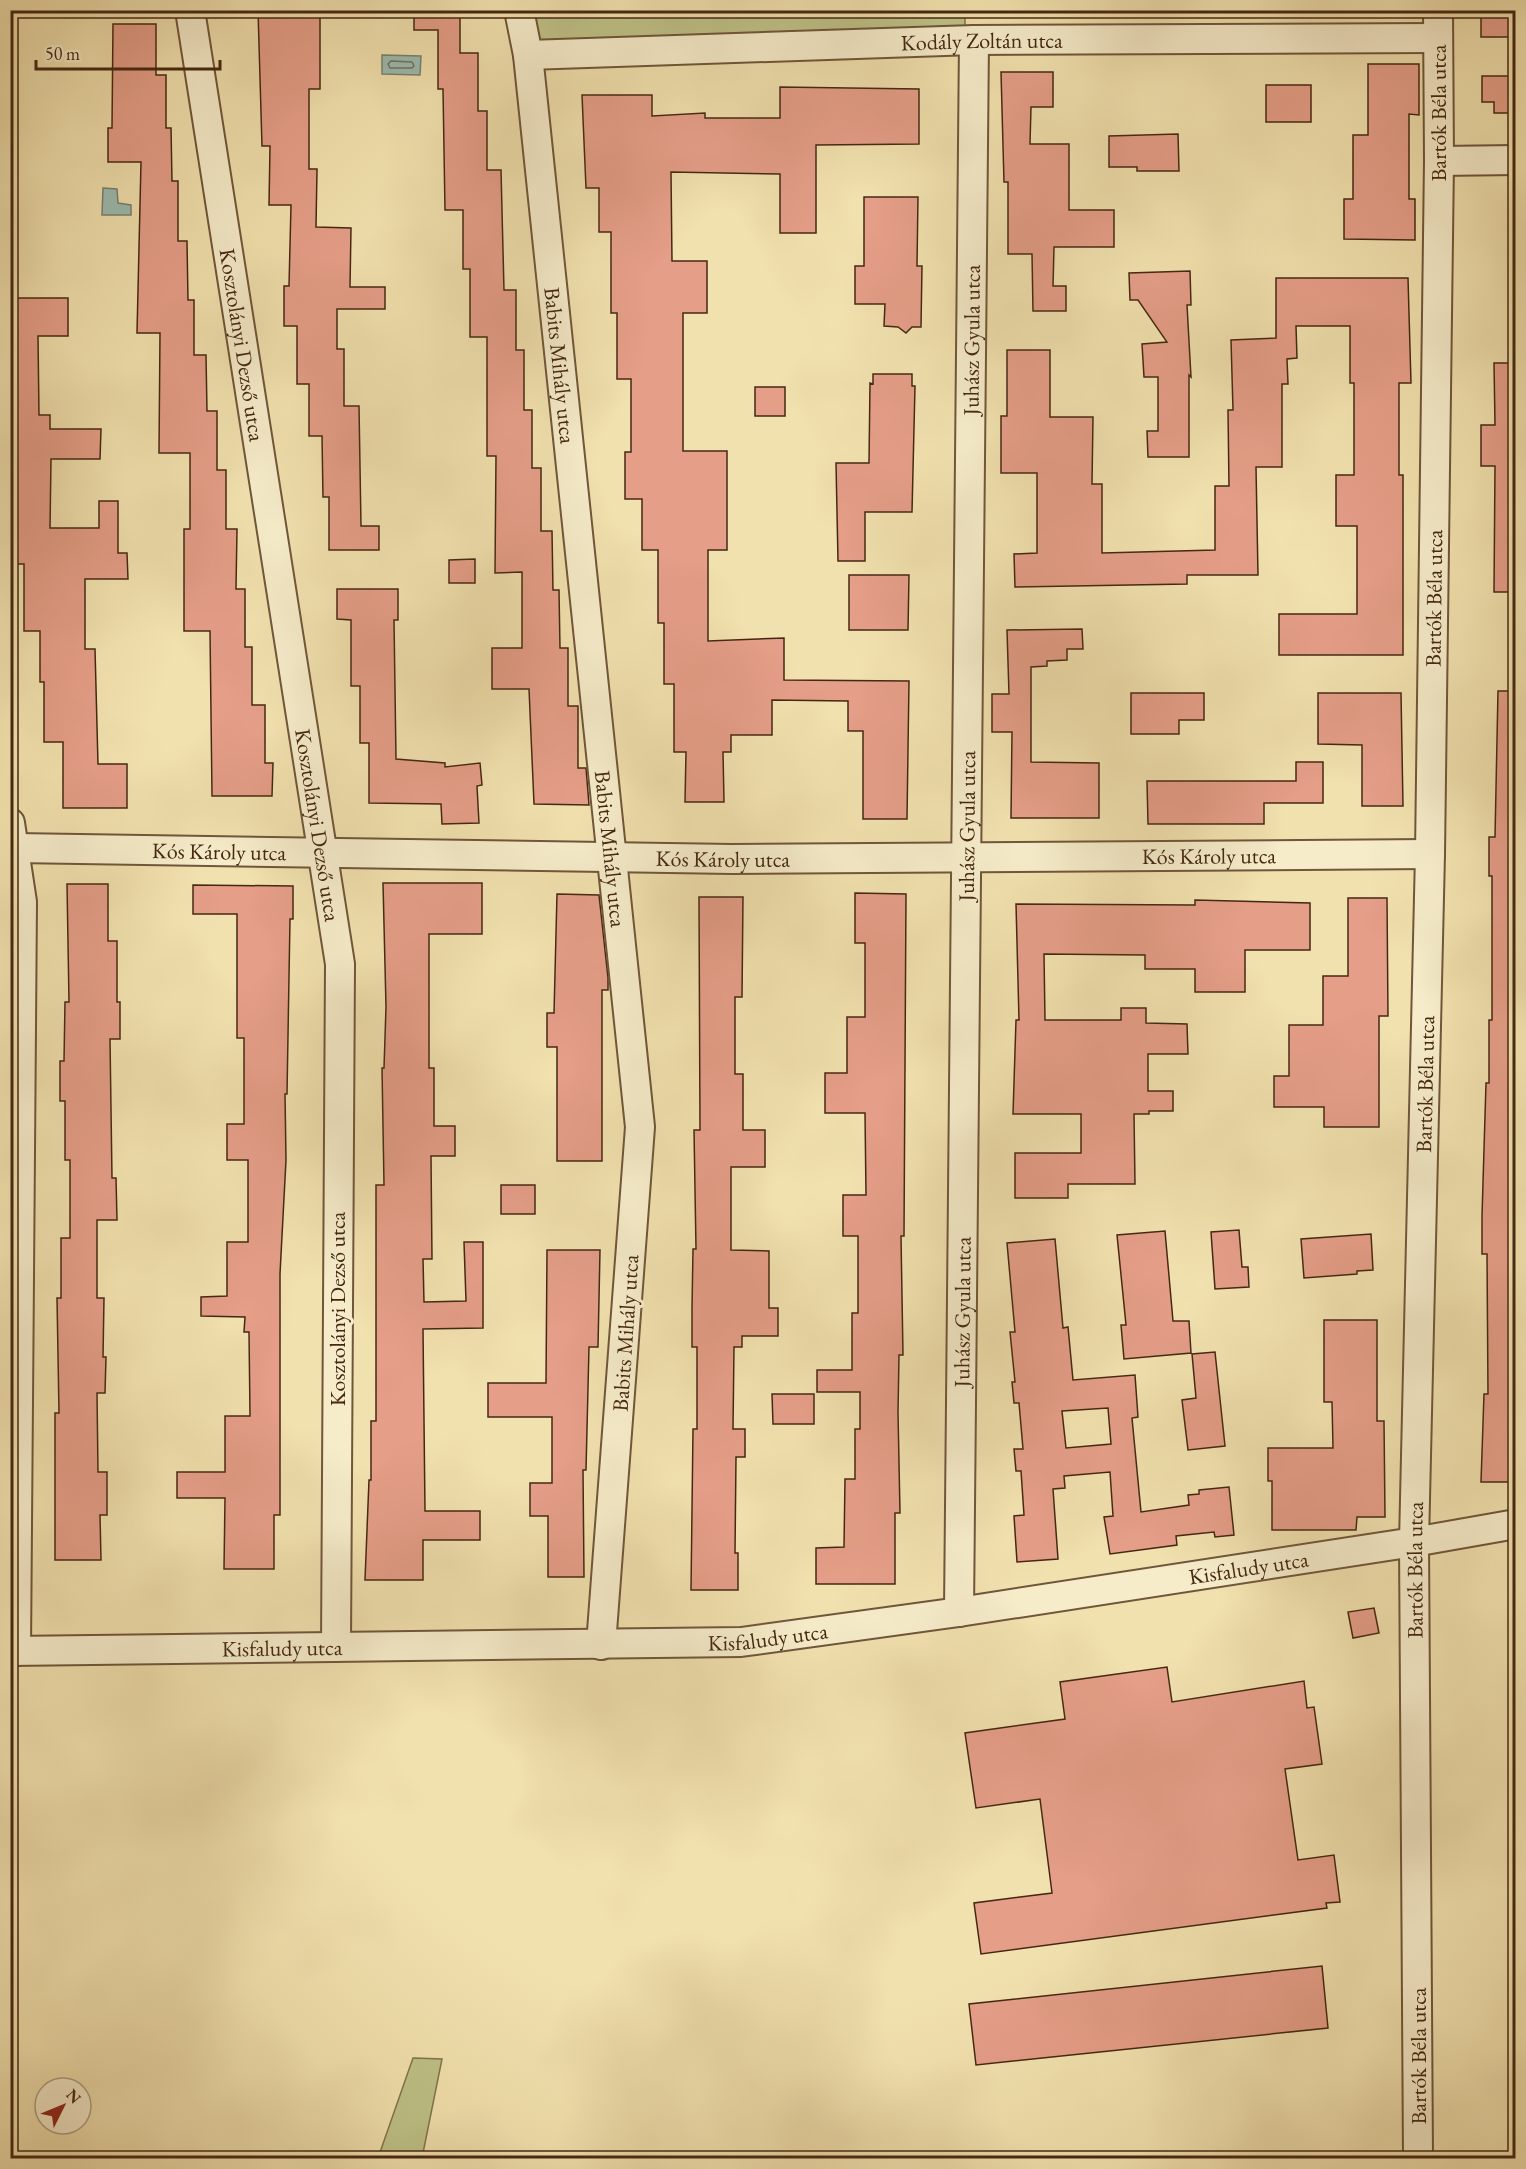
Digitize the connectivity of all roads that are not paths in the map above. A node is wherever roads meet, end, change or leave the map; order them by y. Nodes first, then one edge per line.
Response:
1 (190, 10) edge
2 (519, 10) edge
3 (1438, 24) edge
4 (974, 40) junction
5 (528, 55) junction
6 (1515, 160) edge
7 (1439, 161) junction
8 (13, 835) edge
9 (1430, 854) junction
10 (323, 855) junction
11 (967, 857) junction
12 (614, 858) junction
13 (16, 902) edge
14 (1515, 1524) edge
15 (1414, 1542) junction
16 (959, 1612) junction
17 (601, 1645) junction
18 (336, 1647) junction
19 (13, 1651) edge
20 (1418, 2158) edge

1 - 10 street, Kosztolányi Dezső utca
2 - 5 street, Babits Mihály utca
3 - 4 street, Kodály Zoltán utca
3 - 7 street, Bartók Béla utca
4 - 5 street, Kodály Zoltán utca
4 - 11 street, Juhász Gyula utca
5 - 12 street, Babits Mihály utca
6 - 7 street
7 - 9 street, Bartók Béla utca
8 - 10 street, Kós Károly utca
8 - 13 street
9 - 11 street, Kós Károly utca
9 - 15 street, Bartók Béla utca
10 - 12 street, Kós Károly utca
10 - 18 street, Kosztolányi Dezső utca
11 - 12 street, Kós Károly utca
11 - 16 street, Juhász Gyula utca
12 - 17 street, Babits Mihály utca
13 - 19 street
14 - 15 street, Kisfaludy utca
15 - 16 street, Kisfaludy utca
15 - 20 street, Bartók Béla utca
16 - 17 street, Kisfaludy utca
17 - 18 street, Kisfaludy utca
18 - 19 street, Kisfaludy utca

